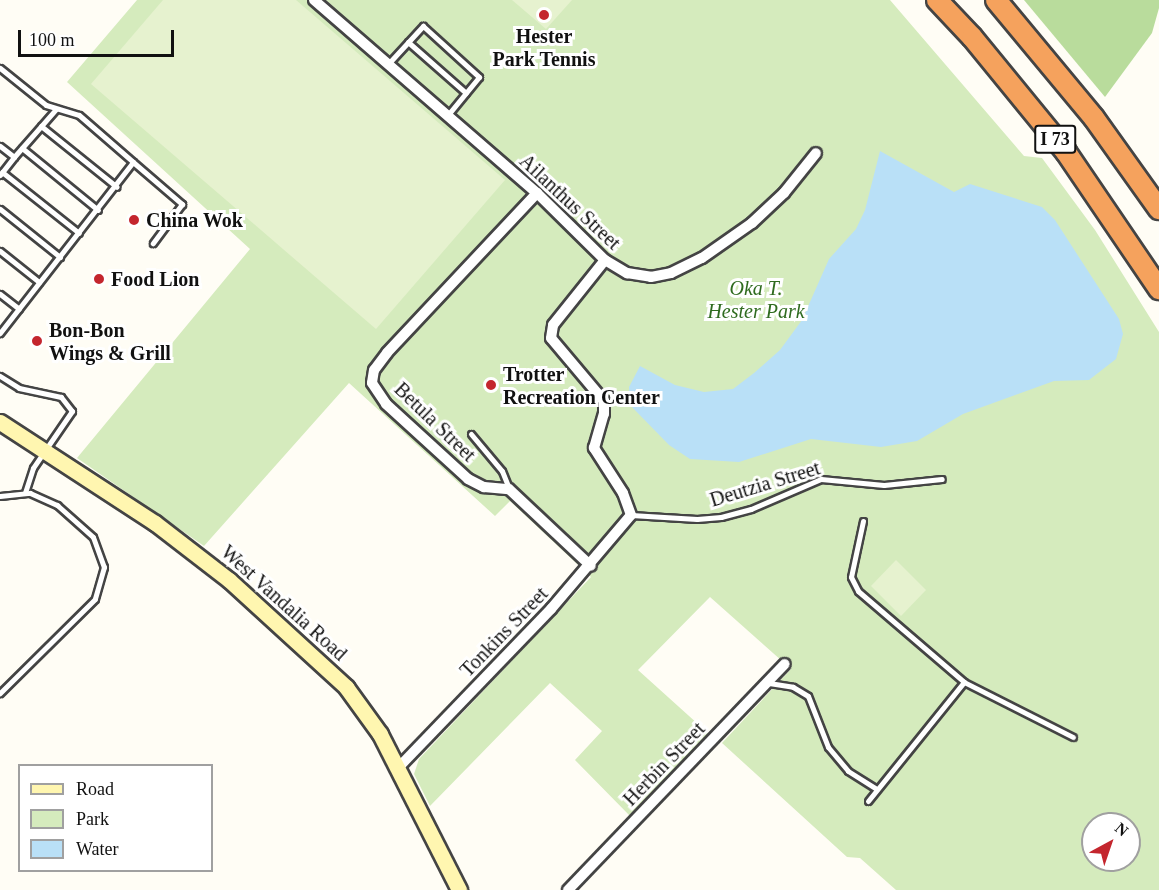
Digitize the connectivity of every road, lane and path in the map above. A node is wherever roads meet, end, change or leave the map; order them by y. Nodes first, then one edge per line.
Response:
1 (314, 0) edge
2 (937, 0) edge
3 (996, 0) edge
4 (408, 42) junction
5 (388, 64) junction
6 (0, 68) edge
7 (466, 93) junction
8 (56, 109) junction
9 (447, 116) junction
10 (41, 126) junction
11 (0, 146) edge
12 (22, 148) junction
13 (816, 153) dead end
14 (15, 158) junction
15 (133, 162) junction
16 (1, 174) edge
17 (117, 187) junction
18 (537, 194) junction
19 (0, 209) edge
20 (1159, 209) edge
21 (98, 210) junction
22 (79, 233) junction
23 (153, 243) dead end
24 (0, 251) edge
25 (60, 257) junction
26 (605, 261) junction
27 (39, 282) junction
28 (1159, 289) edge
29 (0, 294) edge
30 (19, 309) junction
31 (0, 333) edge
32 (0, 376) edge
33 (0, 422) edge
34 (471, 434) dead end
35 (45, 452) junction
36 (942, 479) dead end
37 (509, 489) junction
38 (25, 493) junction
39 (0, 496) edge
40 (631, 515) junction
41 (863, 521) dead end
42 (591, 566) junction
43 (785, 664) dead end
44 (767, 682) junction
45 (964, 682) junction
46 (0, 693) edge
47 (1073, 737) dead end
48 (397, 769) junction
49 (877, 789) junction
50 (868, 801) dead end
51 (459, 890) edge
52 (568, 890) edge

1 - 5 street, Ailanthus Street
2 - 28 highway, I 73
3 - 20 highway, I 73
4 - 5 lane
4 - 7 lane
4 - 7 lane
5 - 9 street, Ailanthus Street
6 - 8 lane
7 - 9 lane
8 - 10 lane
8 - 15 lane
9 - 18 street, Ailanthus Street
10 - 12 lane
10 - 17 lane
11 - 14 lane
12 - 14 lane
12 - 21 lane
13 - 26 street, Ailanthus Street
14 - 16 lane
15 - 17 lane
15 - 23 lane
16 - 22 lane
17 - 21 lane
18 - 26 street, Ailanthus Street
18 - 37 street, Betula Street
19 - 25 lane
21 - 22 lane
22 - 25 lane
24 - 27 lane
25 - 27 lane
26 - 40 street
27 - 30 lane
29 - 30 lane
30 - 31 lane
32 - 35 lane
33 - 35 street, West Vandalia Road
34 - 37 lane
35 - 38 lane
35 - 48 street, West Vandalia Road
36 - 40 lane, Deutzia Street
37 - 42 street
38 - 39 lane
38 - 46 lane
40 - 42 street, Tonkins Street
41 - 45 lane
42 - 48 street, Tonkins Street
43 - 44 street, Herbin Street
44 - 49 lane
44 - 52 street, Herbin Street
45 - 47 lane
45 - 49 lane
48 - 51 street, West Vandalia Road
49 - 50 lane

